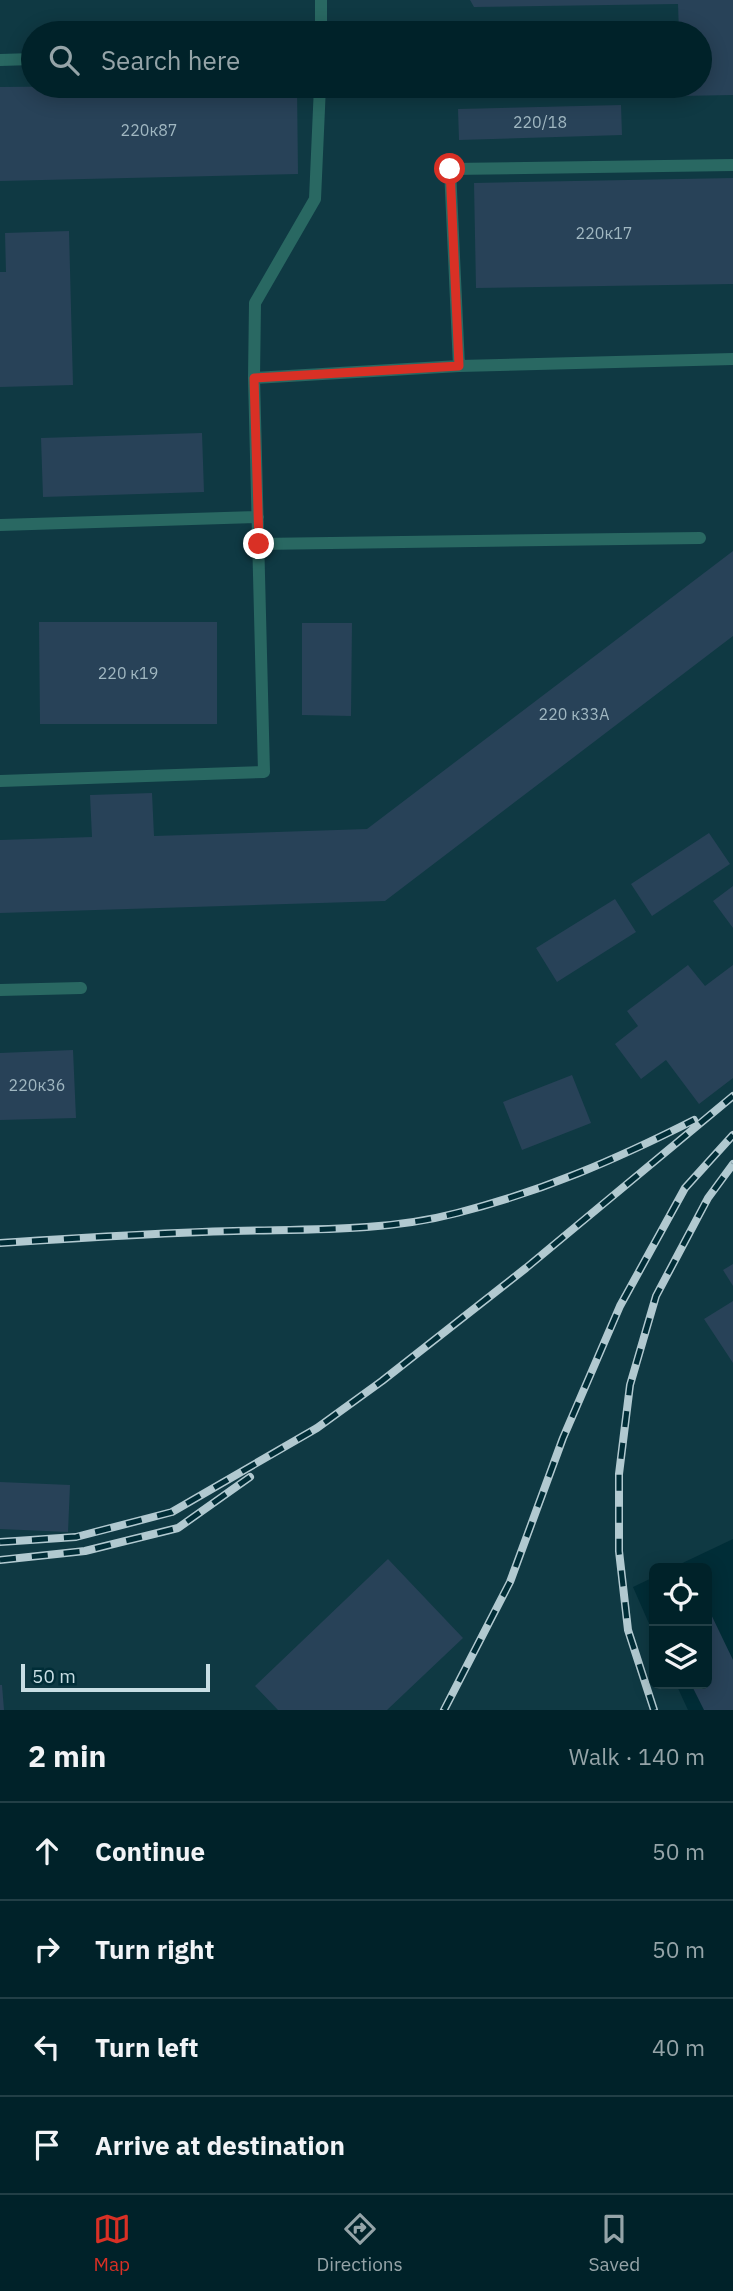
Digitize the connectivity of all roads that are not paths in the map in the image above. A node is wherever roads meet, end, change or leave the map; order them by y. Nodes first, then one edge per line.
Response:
1 (321, 0) edge
2 (321, 21) edge
3 (0, 60) edge
4 (21, 60) edge
5 (319, 98) edge
6 (733, 165) edge
7 (733, 359) edge
8 (459, 366) junction
9 (254, 378) junction
10 (258, 517) junction
11 (5, 525) edge
12 (700, 538) dead end
13 (259, 544) junction
14 (0, 781) edge
15 (81, 988) dead end
16 (0, 990) edge

1 - 2 lane
3 - 4 lane
5 - 9 lane
6 - 8 lane
7 - 8 lane
8 - 9 lane
9 - 10 lane
10 - 11 lane
10 - 13 lane
12 - 13 lane
13 - 14 lane
15 - 16 lane

